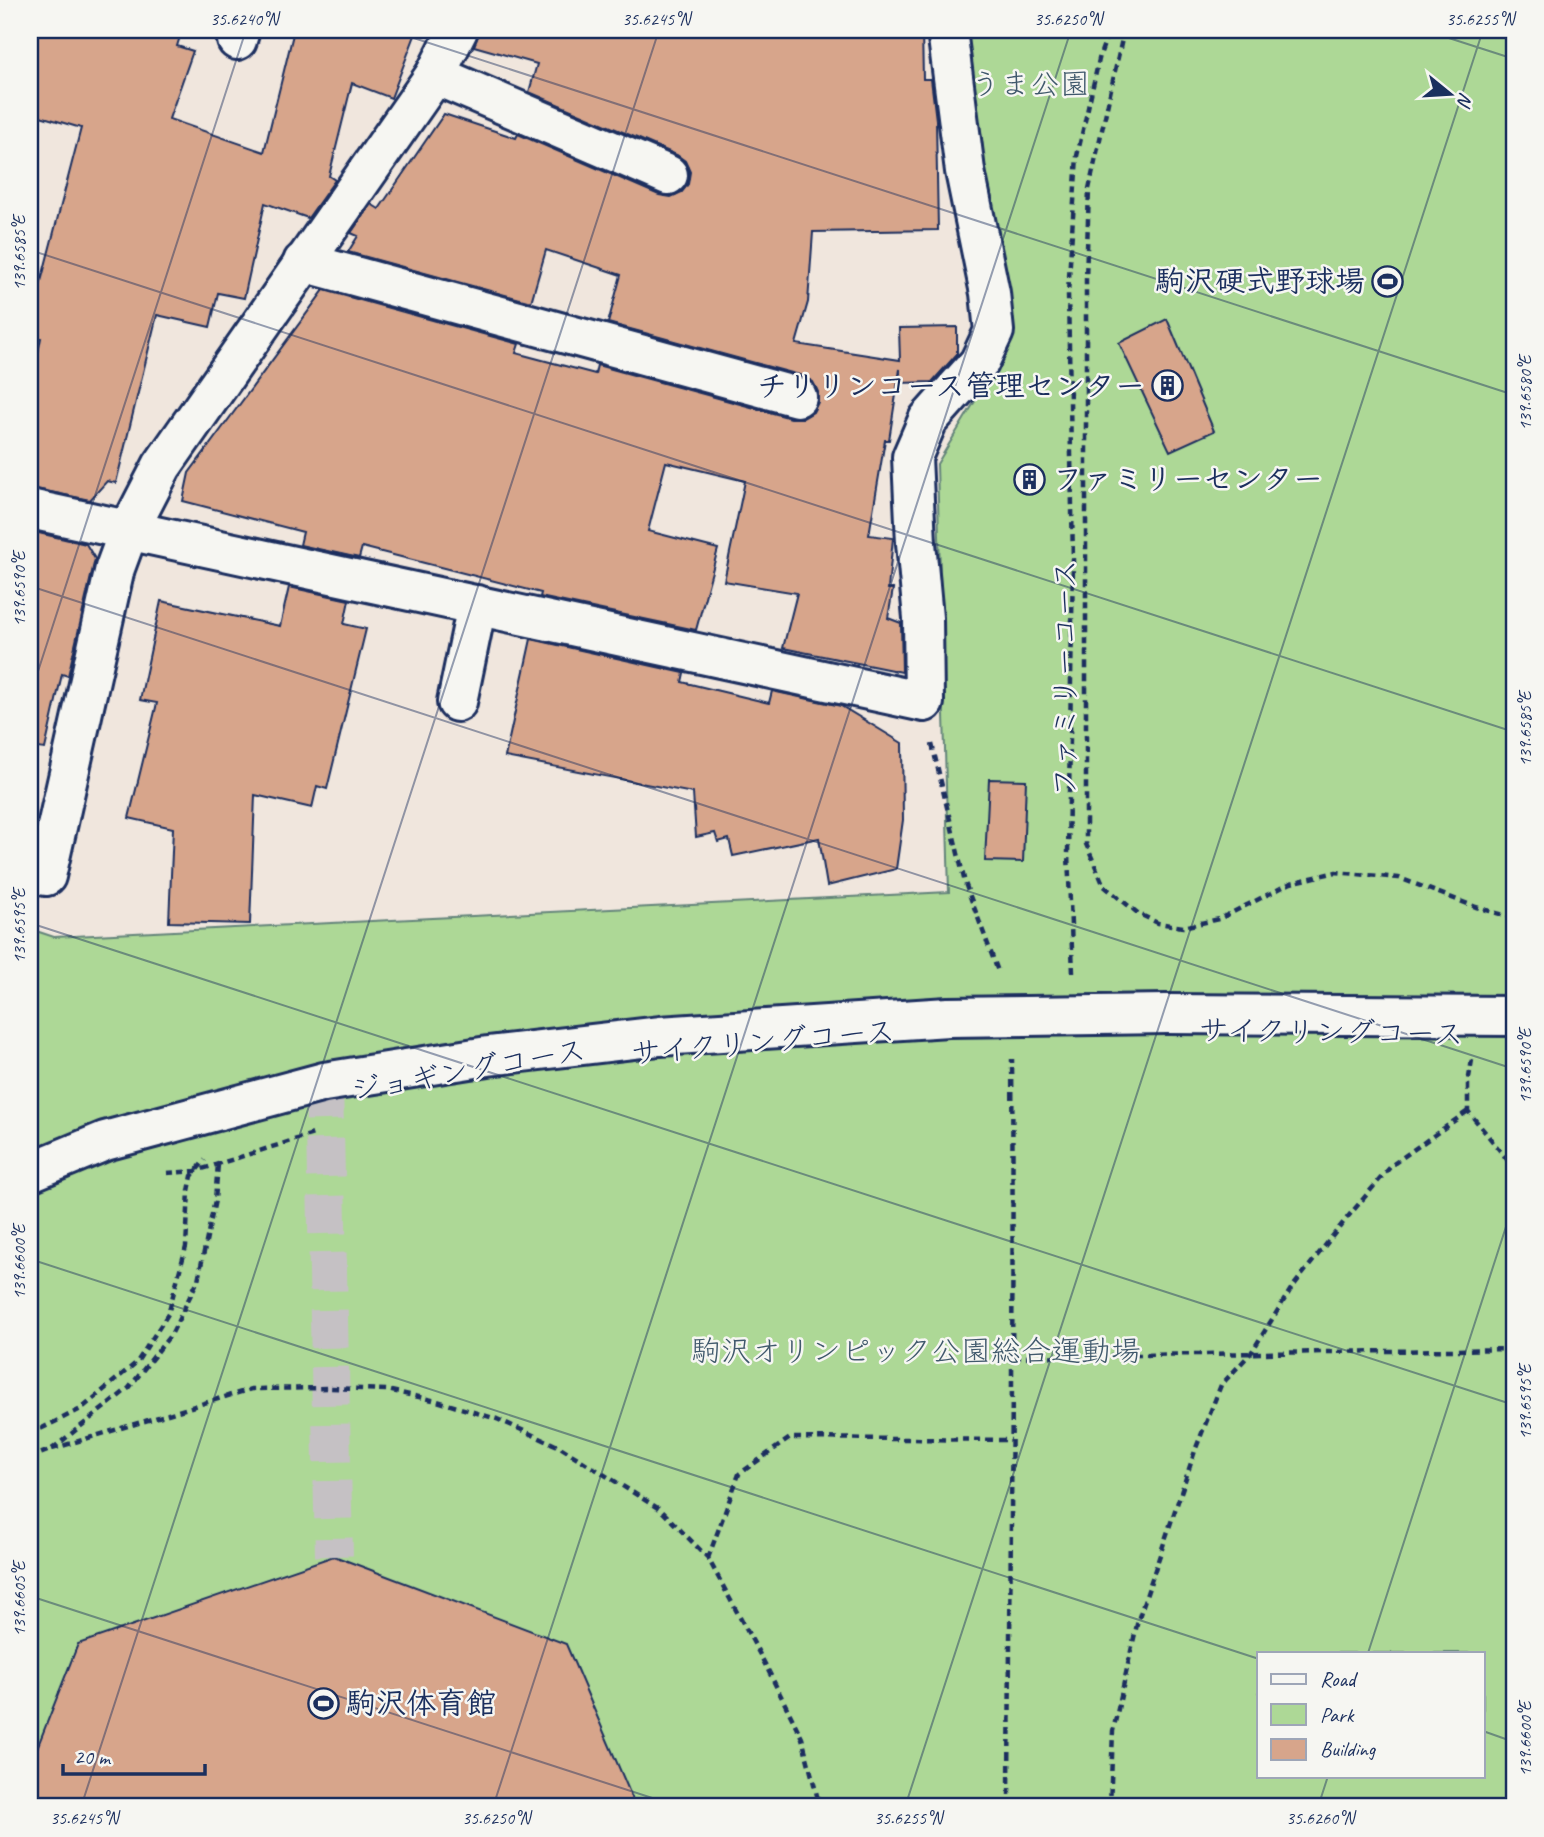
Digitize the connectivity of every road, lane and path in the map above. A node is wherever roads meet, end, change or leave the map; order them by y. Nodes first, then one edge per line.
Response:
1 (458, 30) edge
2 (947, 30) edge
3 (1109, 30) edge
4 (1124, 30) edge
5 (435, 75) junction
6 (668, 174) dead end
7 (303, 262) junction
8 (797, 397) dead end
9 (30, 509) edge
10 (129, 530) junction
11 (477, 605) junction
12 (457, 702) dead end
13 (924, 702) junction
14 (46, 876) dead end
15 (1514, 918) edge
16 (1079, 1015) junction
17 (1497, 1015) edge
18 (1014, 1016) junction
19 (213, 1111) junction
20 (1468, 1111) junction
21 (315, 1133) dead end
22 (218, 1164) junction
23 (1514, 1168) edge
24 (196, 1171) junction
25 (30, 1172) edge
26 (161, 1173) dead end
27 (1514, 1349) edge
28 (1251, 1353) junction
29 (1014, 1357) junction
30 (30, 1434) edge
31 (1011, 1440) junction
32 (52, 1449) junction
33 (30, 1458) edge
34 (708, 1558) junction
35 (820, 1807) edge
36 (1009, 1807) edge
37 (1110, 1807) edge

1 - 5 street
2 - 13 street
3 - 16 path
4 - 15 path, ファミリーコース
5 - 6 street
5 - 7 street
7 - 8 street
7 - 10 street
9 - 10 street
10 - 11 street
10 - 14 street
11 - 12 street
11 - 13 street
13 - 18 path
16 - 17 street
16 - 18 street
17 - 20 path
18 - 19 street
18 - 29 path
19 - 24 path
19 - 25 street
20 - 23 path
20 - 28 path
21 - 22 path
22 - 24 path
22 - 32 path
24 - 26 path
24 - 30 path
27 - 28 path
28 - 29 path
28 - 37 path
29 - 31 path
31 - 34 path
31 - 36 path
32 - 33 path
32 - 34 path
34 - 35 path

